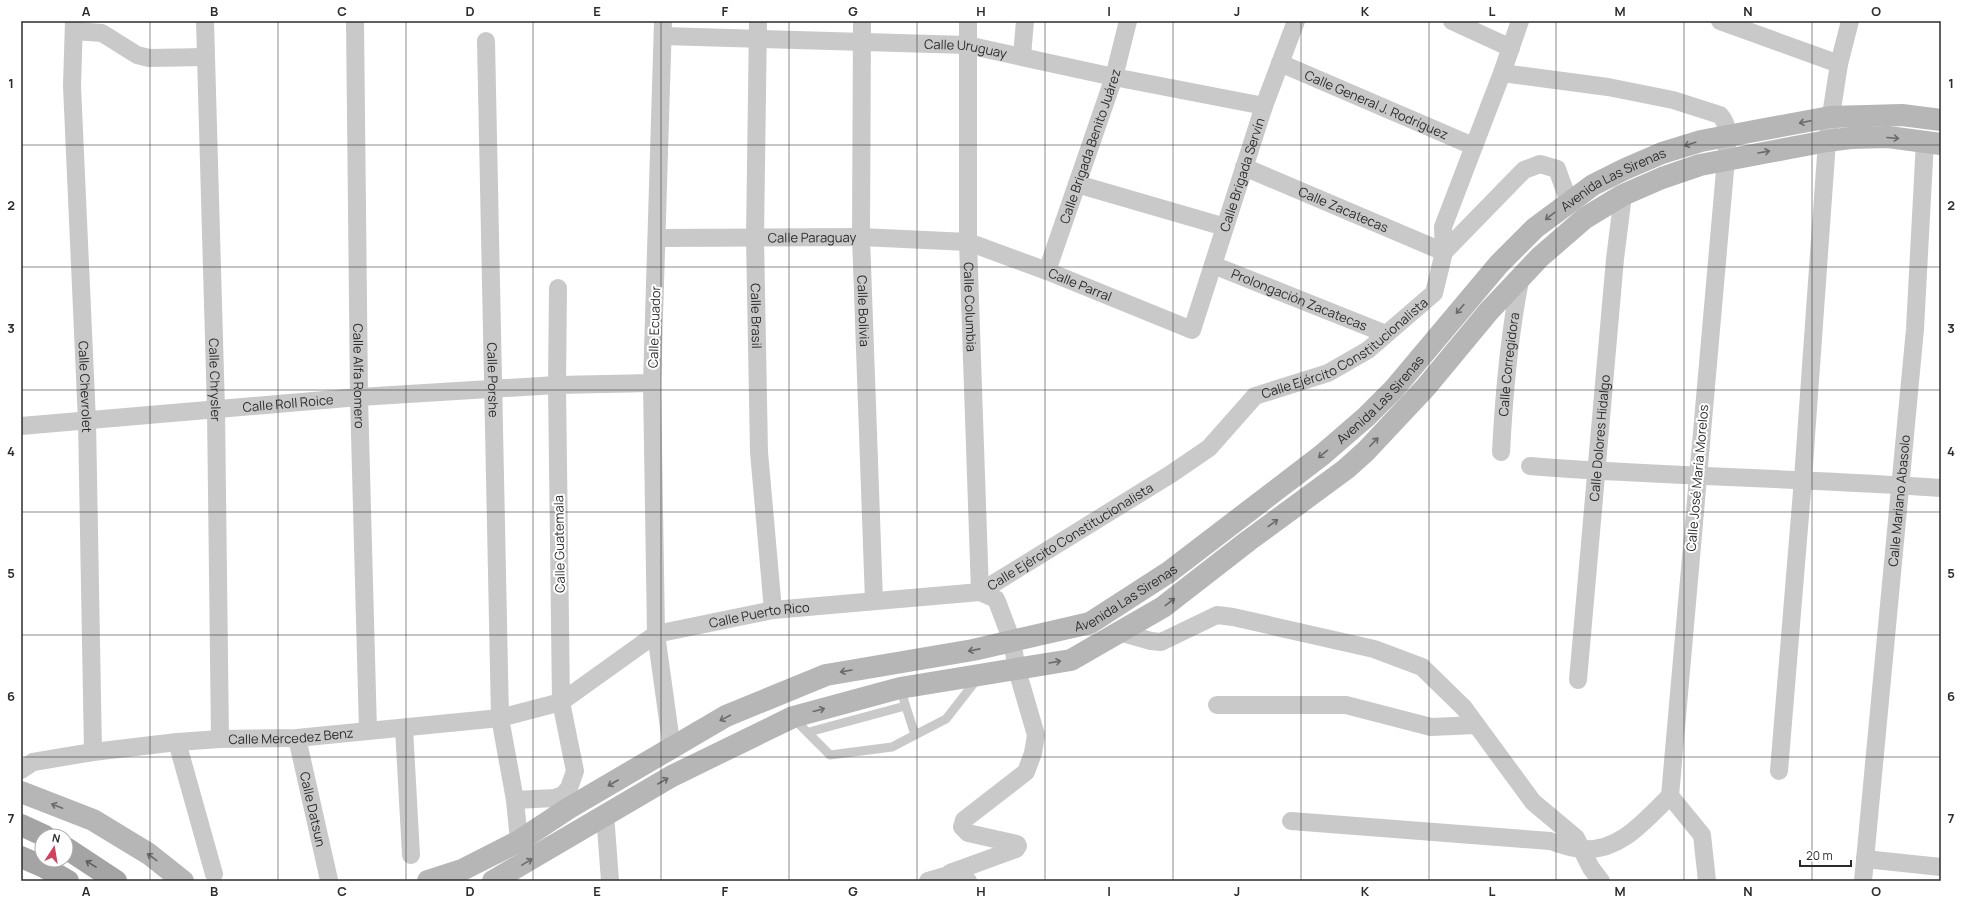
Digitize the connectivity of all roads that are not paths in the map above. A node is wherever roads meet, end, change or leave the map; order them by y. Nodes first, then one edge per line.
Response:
1 (205, 21) edge
2 (355, 21) edge
3 (758, 21) edge
4 (862, 21) edge
5 (968, 21) edge
6 (1025, 21) edge
7 (1128, 21) edge
8 (1296, 21) edge
9 (1452, 21) edge
10 (1520, 21) edge
11 (1720, 21) edge
12 (1850, 21) edge
13 (74, 26) edge
14 (663, 28) edge
15 (758, 40) junction
16 (486, 41) dead end
17 (862, 41) junction
18 (967, 45) junction
19 (1511, 48) junction
20 (1022, 56) junction
21 (206, 57) junction
22 (1280, 63) junction
23 (1839, 64) junction
24 (1502, 73) junction
25 (1114, 77) junction
26 (1264, 106) junction
27 (1830, 117) junction
28 (1941, 120) edge
29 (1728, 135) junction
30 (1827, 141) junction
31 (1933, 142) edge
32 (1473, 146) junction
33 (1726, 159) junction
34 (1244, 167) junction
35 (1077, 184) junction
36 (1623, 195) junction
37 (1569, 202) junction
38 (1225, 227) junction
39 (861, 237) junction
40 (657, 238) junction
41 (755, 238) junction
42 (968, 242) junction
43 (1444, 252) junction
44 (1213, 264) junction
45 (1047, 271) junction
46 (1521, 276) junction
47 (558, 288) dead end
48 (1192, 330) joint
49 (1386, 334) junction
50 (652, 383) junction
51 (557, 385) junction
52 (494, 388) junction
53 (359, 397) junction
54 (216, 410) junction
55 (87, 421) junction
56 (21, 426) edge
57 (1501, 452) dead end
58 (1530, 466) dead end
59 (1596, 471) junction
60 (1698, 474) junction
61 (1803, 479) junction
62 (1900, 485) junction
63 (1941, 488) edge
64 (980, 592) junction
65 (874, 601) junction
66 (772, 610) junction
67 (1119, 632) junction
68 (656, 634) junction
69 (1012, 641) junction
70 (1017, 670) junction
71 (982, 674) junction
72 (1578, 680) dead end
73 (902, 697) junction
74 (561, 702) junction
75 (1217, 705) dead end
76 (792, 717) junction
77 (500, 718) junction
78 (1476, 725) junction
79 (404, 728) junction
80 (368, 731) junction
81 (809, 732) junction
82 (915, 735) junction
83 (297, 738) junction
84 (220, 739) junction
85 (177, 742) junction
86 (672, 749) junction
87 (93, 752) junction
88 (21, 770) edge
89 (1779, 771) dead end
90 (21, 792) edge
91 (1670, 796) junction
92 (515, 800) junction
93 (566, 802) junction
94 (605, 814) junction
95 (1291, 821) dead end
96 (21, 825) edge
97 (34, 831) edge
98 (519, 841) junction
99 (1582, 849) junction
100 (74, 853) edge
101 (411, 855) dead end
102 (21, 857) edge
103 (1865, 859) junction
104 (1941, 867) edge
105 (214, 874) dead end
106 (949, 875) junction
107 (500, 879) edge
108 (329, 880) edge
109 (68, 881) edge
110 (116, 881) edge
111 (183, 881) edge
112 (428, 881) edge
113 (610, 881) edge
114 (928, 881) edge
115 (968, 881) edge
116 (1601, 881) edge
117 (1707, 881) edge
118 (1863, 881) edge

1 - 21 street, Calle Chrysler
2 - 53 street, Calle Alfa Romero
3 - 15 street, Calle Brasil
4 - 17 street, Calle Bolivia
5 - 18 street, Calle Columbia
6 - 20 street
7 - 25 street, Calle Brigada Benito Juárez
8 - 22 street, Calle Brigada Servín
9 - 19 street
10 - 19 street, Calle Ejército Constitucionalista
11 - 23 street
12 - 23 street
13 - 21 street
13 - 55 street, Calle Chevrolet
14 - 15 street, Calle Uruguay
14 - 40 street, Calle Ecuador
15 - 17 street, Calle Uruguay
15 - 41 street, Calle Brasil
16 - 52 street, Calle Porshe
17 - 18 street, Calle Uruguay
17 - 39 street, Calle Bolivia
18 - 20 street, Calle Uruguay
18 - 42 street, Calle Columbia
19 - 24 street, Calle Ejército Constitucionalista
20 - 25 street, Calle Uruguay
21 - 54 street, Calle Chrysler
22 - 26 street, Calle Brigada Servín
22 - 32 street, Calle General J. Rodríguez
23 - 27 street
24 - 29 street
24 - 32 street, Calle Ejército Constitucionalista
25 - 26 street, Calle Uruguay
25 - 35 street, Calle Brigada Benito Juárez
26 - 34 street, Calle Brigada Servín
27 - 28 main road, Avenida Las Sirenas
27 -> 29 main road, Avenida Las Sirenas
27 - 30 street
29 - 33 street, Calle José María Morelos
29 -> 37 main road, Avenida Las Sirenas
30 -> 31 main road, Avenida Las Sirenas
33 -> 30 main road, Avenida Las Sirenas
30 - 61 street
31 - 62 street, Calle Mariano Abasolo
32 - 43 street, Calle Ejército Constitucionalista
33 - 36 main road, Avenida Las Sirenas
33 - 60 street, Calle José María Morelos
34 - 38 street, Calle Brigada Servín
34 - 43 street, Calle Zacatecas
35 - 38 street
35 - 45 street, Calle Brigada Benito Juárez
36 - 46 main road, Avenida Las Sirenas
36 - 59 street, Calle Dolores Hidalgo
37 - 43 street
37 -> 69 main road, Avenida Las Sirenas
38 - 44 street, Calle Brigada Servín
39 - 41 street, Calle Paraguay
39 - 42 street, Calle Paraguay
39 - 65 street, Calle Bolivia
40 - 41 street, Calle Paraguay
40 - 50 street, Calle Ecuador
41 - 66 street, Calle Brasil
42 - 45 street, Calle Parral
42 - 64 street, Calle Columbia
43 - 49 street, Calle Ejército Constitucionalista
44 - 48 street, Calle Brigada Servín
44 - 49 street, Prolongación Zacatecas
45 - 48 street, Calle Parral
46 - 57 street, Calle Corregidora
67 -> 46 main road, Avenida Las Sirenas
47 - 51 street, Calle Guatemala
49 - 64 street, Calle Ejército Constitucionalista
50 - 51 street, Calle Roll Roice
50 - 68 street, Calle Ecuador
51 - 52 street, Calle Roll Roice
51 - 74 street, Calle Guatemala
52 - 53 street, Calle Roll Roice
52 - 77 street, Calle Porshe
53 - 54 street, Calle Roll Roice
53 - 80 street, Calle Alfa Romero
54 - 55 street, Calle Roll Roice
54 - 84 street, Calle Chrysler
55 - 56 street, Calle Roll Roice
55 - 87 street, Calle Chevrolet
58 - 59 street
59 - 60 street
59 - 72 street, Calle Dolores Hidalgo
60 - 61 street
60 - 91 street, Calle José María Morelos
61 - 62 street
61 - 89 street
62 - 63 street
62 - 103 street, Calle Mariano Abasolo
64 - 65 street, Calle Puerto Rico
64 - 69 street
65 - 66 street, Calle Puerto Rico
66 - 68 street, Calle Puerto Rico
70 -> 67 main road, Avenida Las Sirenas
67 - 78 street
68 - 74 street, Calle Puerto Rico
68 - 86 street, Calle Ecuador
69 - 70 street
69 -> 86 main road, Avenida Las Sirenas
70 - 71 main road, Avenida Las Sirenas
70 - 106 street
71 - 73 main road, Avenida Las Sirenas
71 - 82 lane
76 -> 73 main road, Avenida Las Sirenas
73 - 81 lane
73 - 82 lane
74 - 77 street, Calle Mercedez Benz
74 - 93 street, Calle Guatemala
75 - 78 street
76 - 81 lane
94 -> 76 main road, Avenida Las Sirenas
77 - 79 street, Calle Mercedez Benz
77 - 92 street, Calle Porshe
78 - 99 street
79 - 80 street, Calle Mercedez Benz
79 - 101 street
80 - 83 street, Calle Mercedez Benz
81 - 82 lane
83 - 84 street, Calle Mercedez Benz
83 - 108 street, Calle Datsun
84 - 85 street, Calle Mercedez Benz
85 - 87 street, Calle Mercedez Benz
85 - 105 street
86 -> 93 main road, Avenida Las Sirenas
87 - 88 street, Calle Mercedez Benz
111 -> 90 main road
91 - 99 street
91 - 117 street
92 - 93 street
92 - 98 street, Calle Porshe
93 - 98 main road, Avenida Las Sirenas
107 -> 94 main road, Avenida Las Sirenas
94 - 113 street
95 - 99 street
96 - 97 main road
98 - 112 main road, Avenida Las Sirenas
99 - 116 street
110 -> 100 main road
102 - 109 main road
103 - 104 street
103 - 118 street, Calle Mariano Abasolo
106 - 114 street
106 - 115 street

